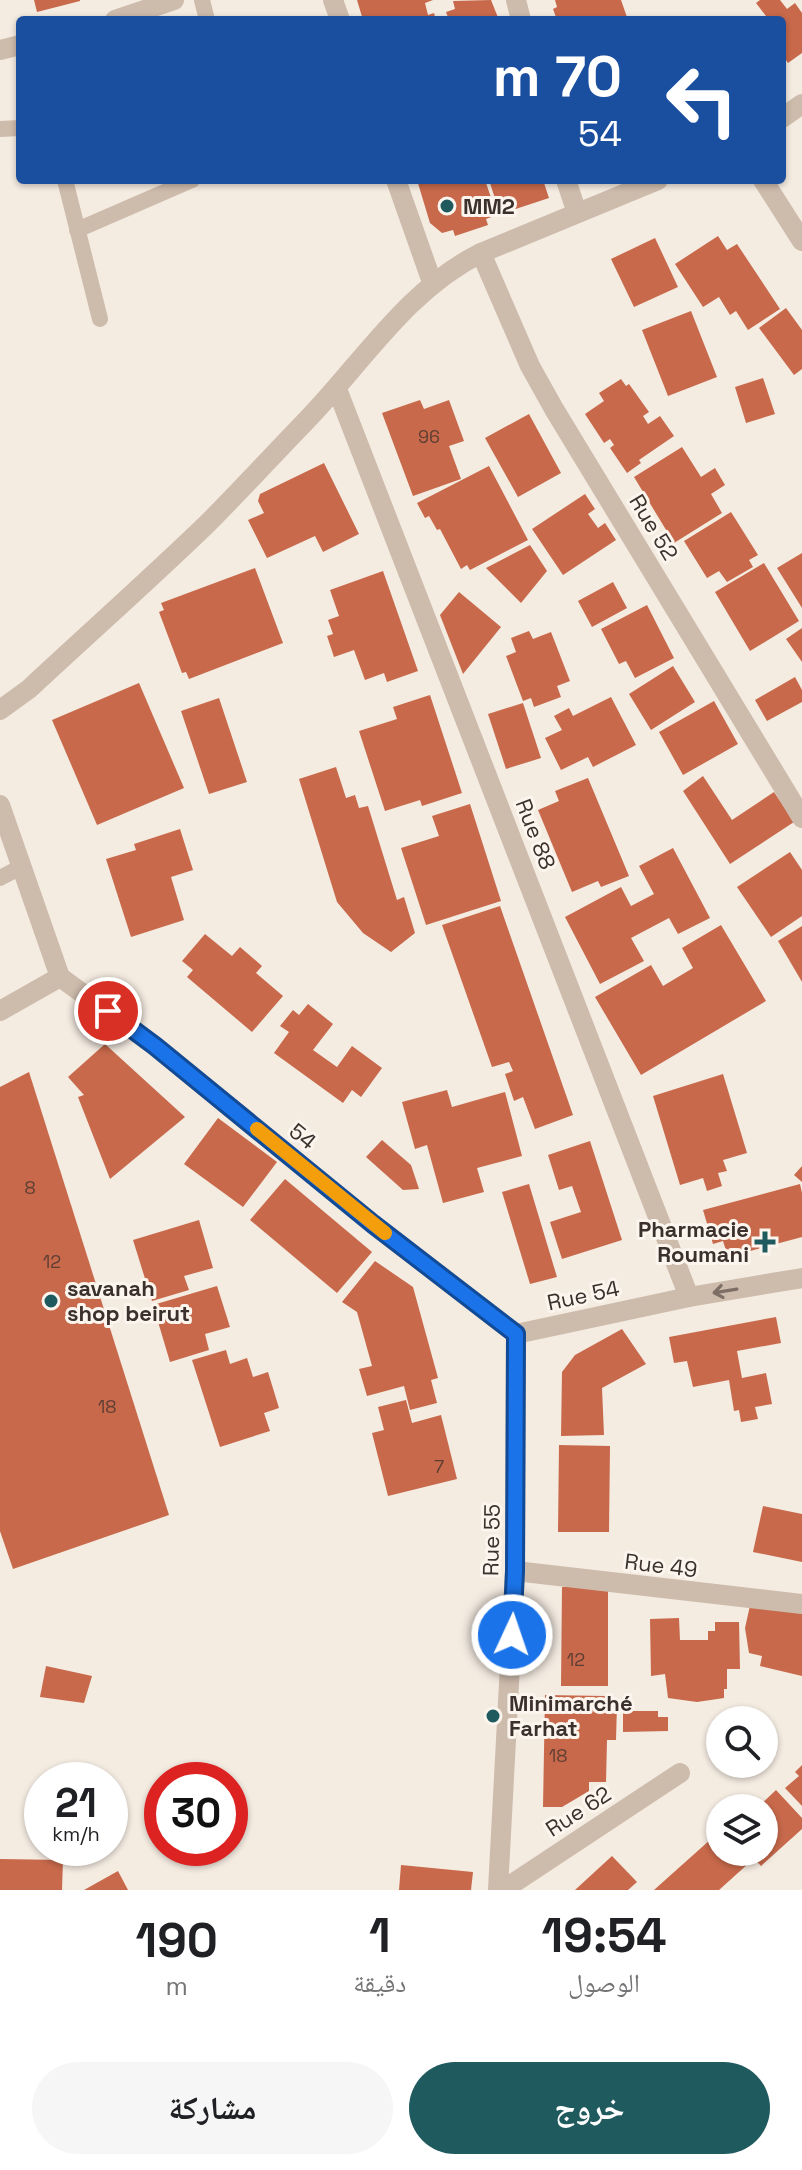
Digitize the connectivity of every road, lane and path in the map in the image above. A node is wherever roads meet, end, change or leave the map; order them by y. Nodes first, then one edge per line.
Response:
1 (174, 0) edge
2 (127, 16) edge
3 (66, 184) edge
4 (183, 184) edge
5 (397, 184) edge
6 (567, 184) edge
7 (648, 184) edge
8 (766, 184) edge
9 (577, 213) junction
10 (77, 230) junction
11 (802, 241) edge
12 (481, 253) junction
13 (432, 282) junction
14 (100, 319) dead end
15 (337, 389) junction
16 (0, 710) edge
17 (0, 805) edge
18 (802, 818) edge
19 (21, 867) junction
20 (0, 878) edge
21 (60, 977) junction
22 (0, 1011) edge
23 (802, 1278) edge
24 (689, 1297) junction
25 (516, 1334) junction
26 (515, 1571) junction
27 (802, 1604) edge
28 (680, 1773) dead end
29 (500, 1890) edge

1 - 2 street
3 - 10 lane
4 - 10 lane
5 - 13 street
6 - 9 street
7 - 9 street
8 - 11 street
9 - 12 street
10 - 14 lane
12 - 13 street
12 - 18 street, Rue 52
13 - 15 street
15 - 16 street
15 - 24 street, Rue 88
17 - 19 street
19 - 20 lane
19 - 21 street
21 - 22 street
21 - 25 street, 54
23 -> 24 street, Rue 54
24 - 25 street, Rue 54
25 - 26 street, Rue 55
26 - 27 street, Rue 49
26 - 29 street, Rue 55
28 - 29 street, Rue 62

